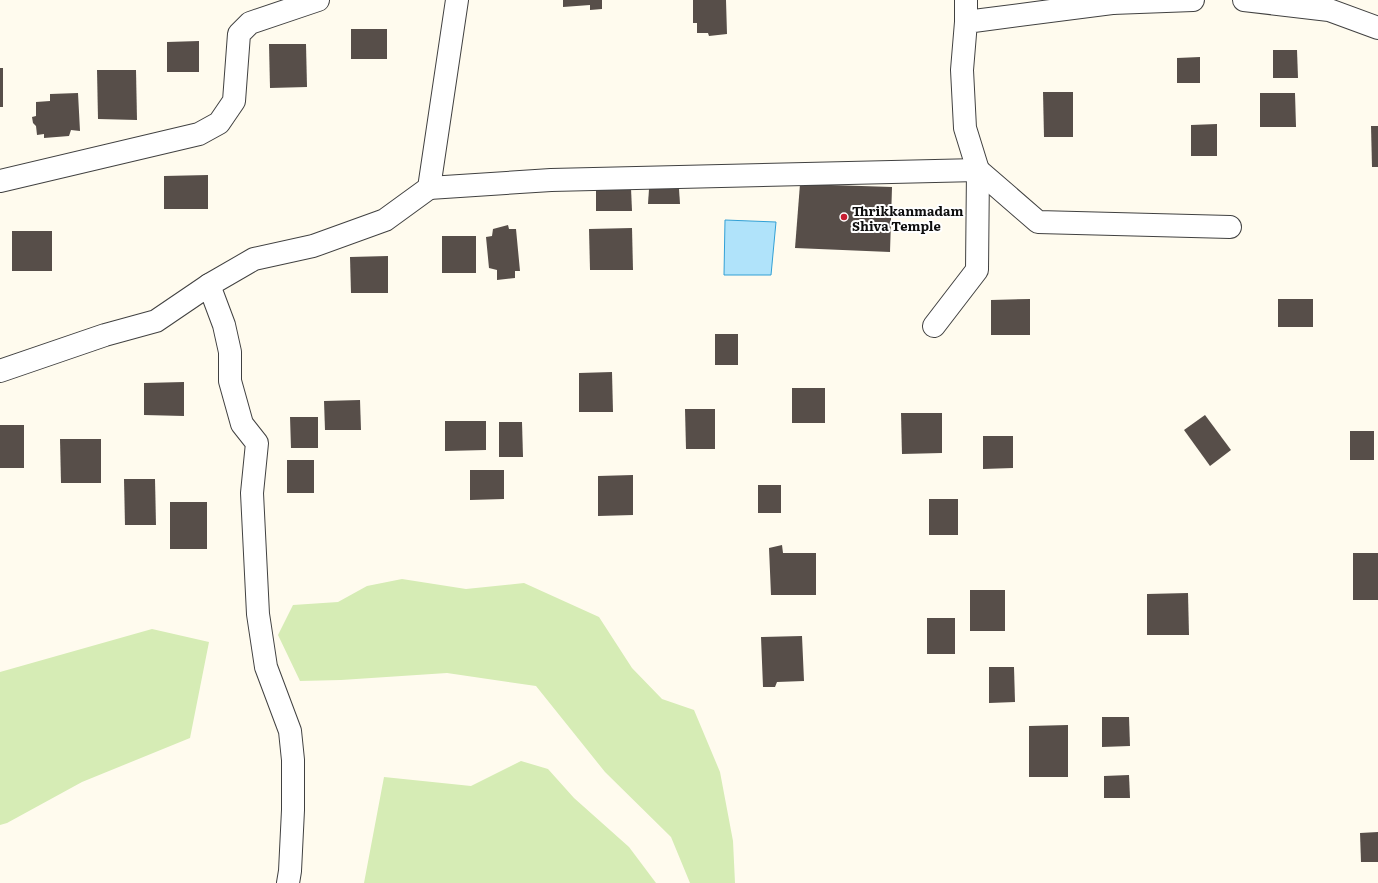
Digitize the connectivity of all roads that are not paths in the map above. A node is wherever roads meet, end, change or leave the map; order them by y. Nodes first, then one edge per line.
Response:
1 (318, 0) edge
2 (457, 0) edge
3 (966, 0) edge
4 (1193, 0) edge
5 (1244, 0) edge
6 (1113, 2) edge
7 (1328, 5) edge
8 (966, 22) junction
9 (1378, 28) edge
10 (978, 170) junction
11 (0, 181) edge
12 (429, 188) junction
13 (1230, 227) dead end
14 (209, 285) junction
15 (934, 326) dead end
16 (0, 371) edge
17 (288, 883) edge

1 - 11 street
2 - 12 street
3 - 8 street
4 - 6 street
5 - 7 street
6 - 8 street
7 - 9 street
8 - 10 street
10 - 12 street
10 - 13 street
10 - 15 street
12 - 14 street
14 - 16 street
14 - 17 street

